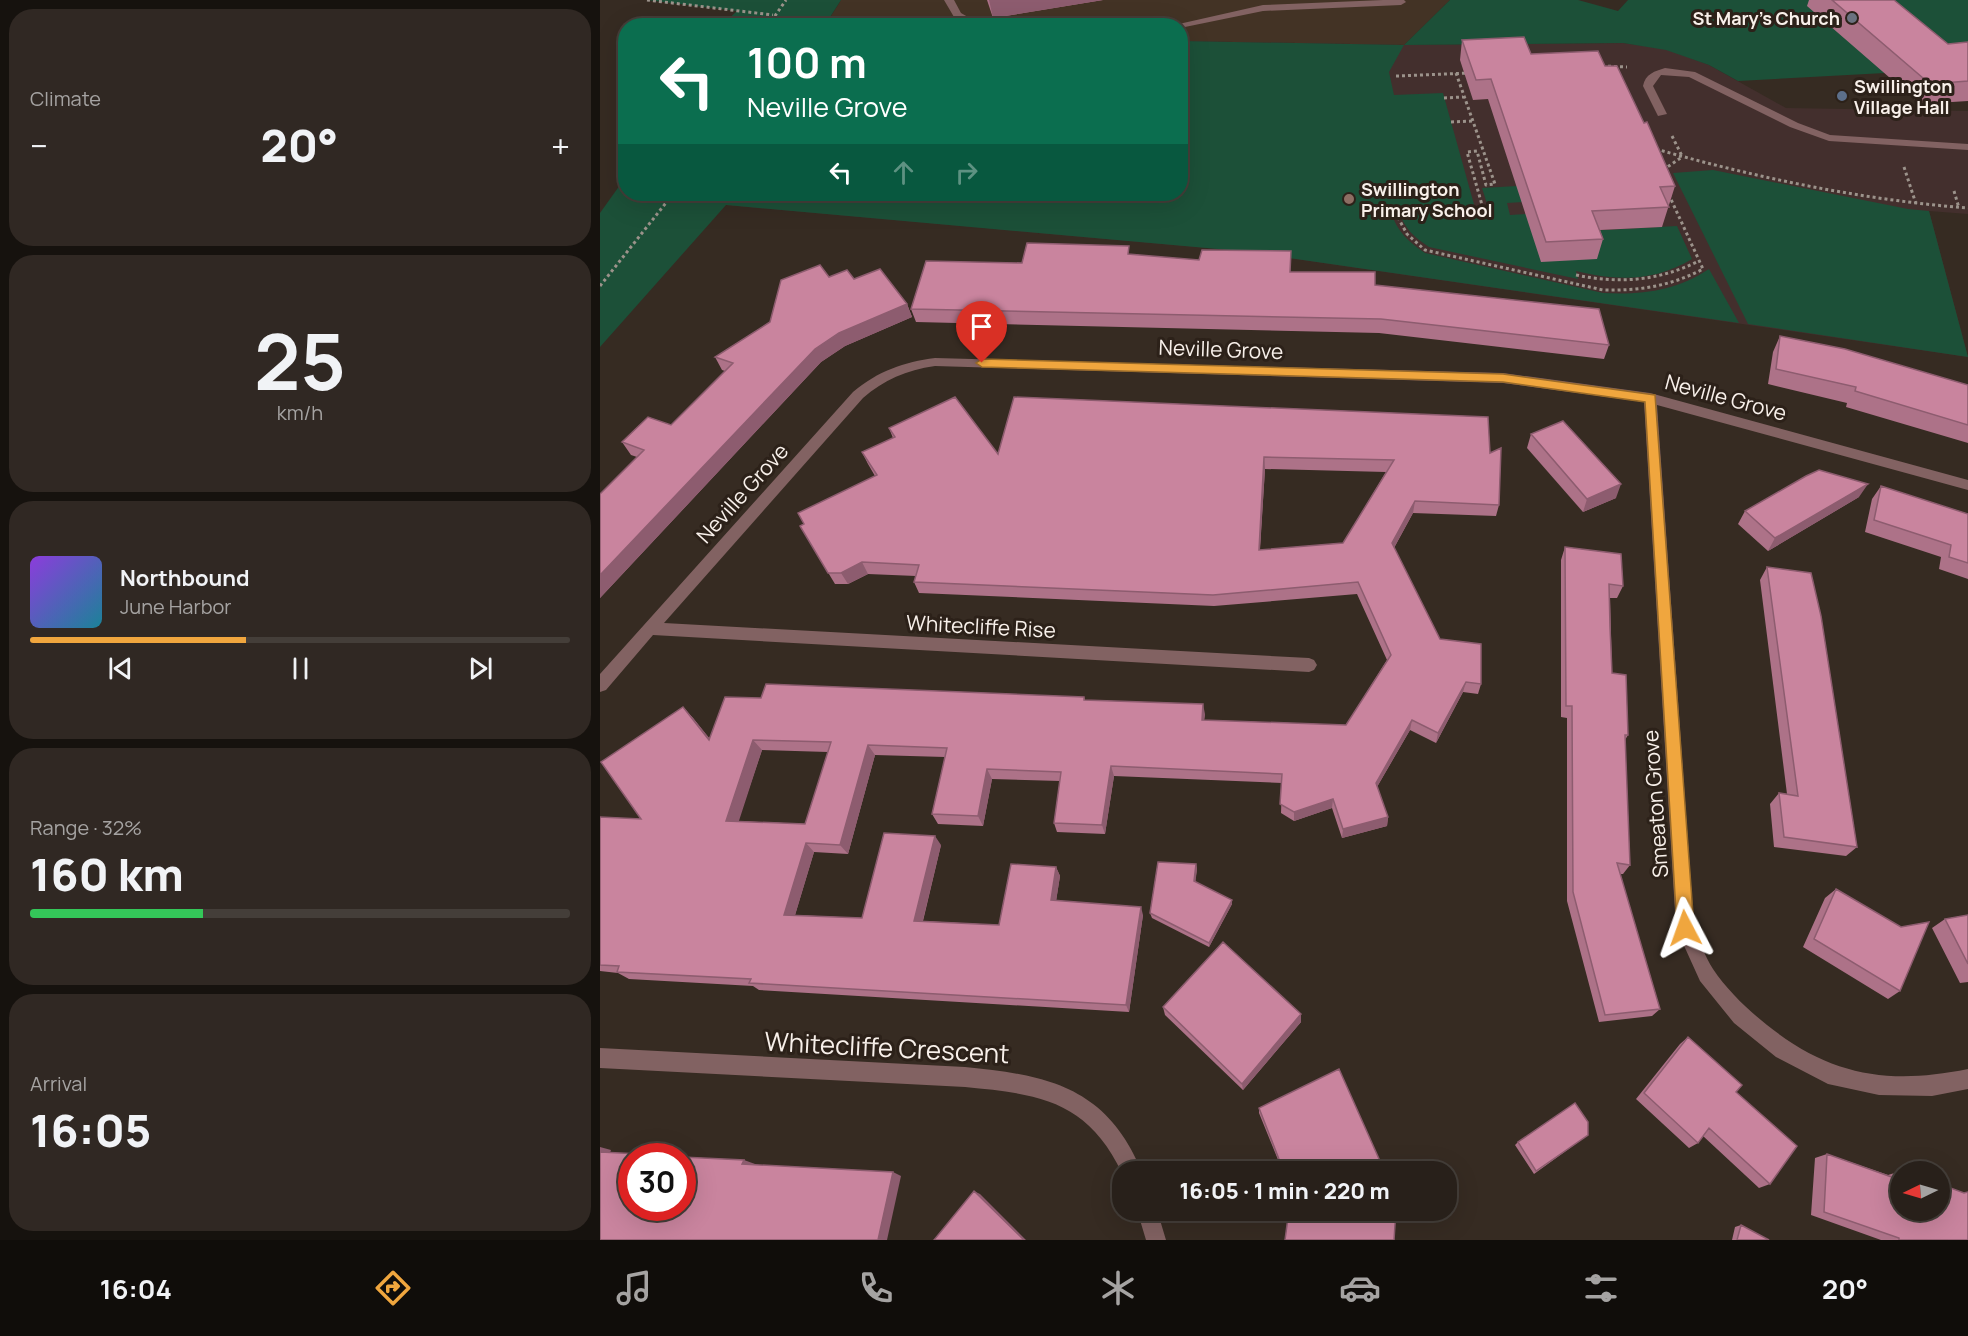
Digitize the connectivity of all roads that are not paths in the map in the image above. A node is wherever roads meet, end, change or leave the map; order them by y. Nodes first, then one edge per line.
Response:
1 (949, 0) edge
2 (1401, 2) dead end
3 (963, 18) edge
4 (1188, 23) edge
5 (1662, 114) dead end
6 (1968, 147) edge
7 (1650, 398) junction
8 (1968, 485) edge
9 (650, 629) junction
10 (1310, 665) dead end
11 (600, 685) edge
12 (600, 1058) edge
13 (1968, 1079) edge
14 (1126, 1161) edge
15 (1150, 1221) edge
16 (1156, 1240) edge

1 - 3 street
2 - 4 street
5 - 6 street
7 - 8 street, Neville Grove
7 - 9 street, Neville Grove
7 - 13 street, Smeaton Grove
9 - 10 street, Whitecliffe Rise
9 - 11 street, Neville Grove
12 - 14 street, Whitecliffe Crescent
15 - 16 street

